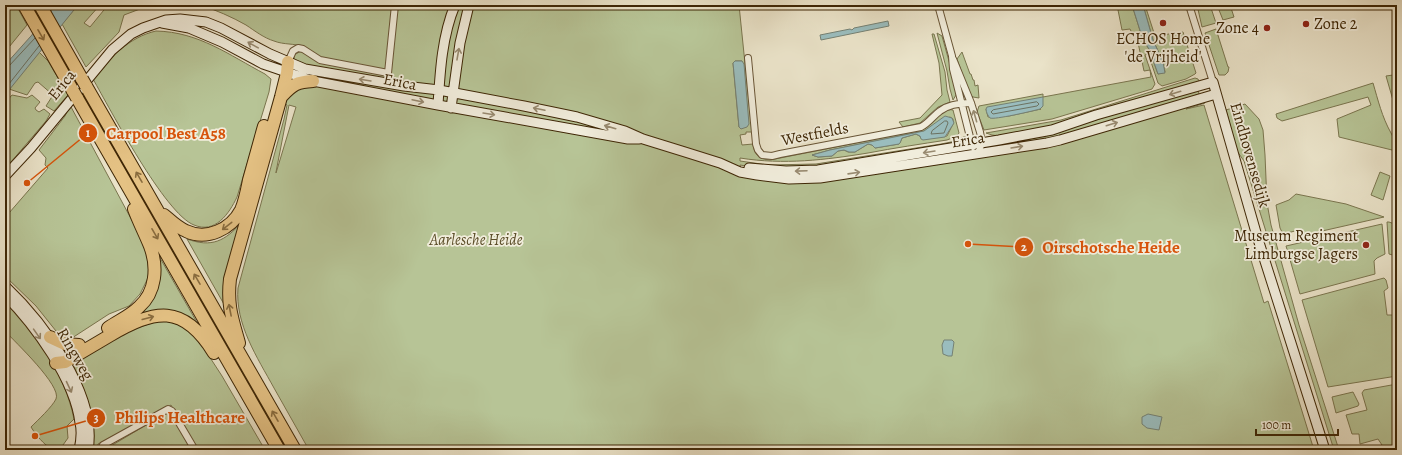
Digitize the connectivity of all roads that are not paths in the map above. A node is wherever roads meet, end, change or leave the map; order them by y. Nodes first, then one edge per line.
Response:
1 (24, 5) edge
2 (40, 5) edge
3 (395, 5) edge
4 (454, 5) edge
5 (469, 5) edge
6 (938, 5) edge
7 (1189, 5) edge
8 (161, 23) junction
9 (952, 56) junction
10 (748, 58) dead end
11 (286, 69) junction
12 (313, 81) junction
13 (1213, 82) junction
14 (439, 90) junction
15 (452, 93) junction
16 (1216, 94) junction
17 (281, 97) junction
18 (962, 103) junction
19 (971, 103) junction
20 (438, 105) junction
21 (451, 108) junction
22 (643, 139) junction
23 (982, 143) junction
24 (972, 145) junction
25 (31, 148) junction
26 (978, 153) junction
27 (720, 163) junction
28 (5, 176) edge
29 (122, 176) junction
30 (5, 184) edge
31 (158, 211) junction
32 (5, 286) edge
33 (5, 295) edge
34 (50, 337) junction
35 (79, 345) junction
36 (61, 360) junction
37 (244, 361) junction
38 (258, 414) junction
39 (79, 450) edge
40 (88, 450) edge
41 (100, 450) edge
42 (195, 450) edge
43 (278, 450) edge
44 (295, 450) edge
45 (1325, 450) edge

1 -> 29 highway
31 -> 2 highway
3 - 11 street, Erica
4 - 14 street
15 -> 5 street
6 - 9 street
7 - 13 street, Eindhovensedijk
8 - 11 street, Erica
11 -> 8 street, Erica
8 - 25 street, Erica
9 - 18 street
9 - 19 street
10 - 18 street, Westfields
11 - 12 street, Erica
14 -> 11 street, Erica
11 - 17 highway
11 -> 31 highway
12 - 17 highway
12 -> 20 street, Erica
13 - 16 street, Eindhovensedijk
13 -> 23 street, Erica
14 - 15 street, Erica
14 - 20 street
15 - 21 street
22 -> 15 street, Erica
26 -> 16 street, Erica
16 - 45 street, Eindhovensedijk
37 -> 17 highway
18 - 19 street, Westfields
18 - 24 street
23 -> 19 street
20 - 21 street, Erica
21 -> 22 street, Erica
22 - 27 street, Erica
23 - 24 street, Erica
23 - 26 street
24 - 26 street
24 -> 27 street, Erica
25 - 28 street, Erica
25 - 30 street, Erica
27 -> 26 street, Erica
29 - 35 highway
29 -> 38 highway
37 -> 31 highway
32 - 34 street, Ringweg
33 -> 36 street, Ringweg
34 - 35 highway
34 - 36 street, Ringweg
35 - 36 highway
36 -> 38 highway
36 -> 39 street, Ringweg
36 - 40 street, Ringweg
44 -> 37 highway
38 - 43 highway
41 - 42 street

